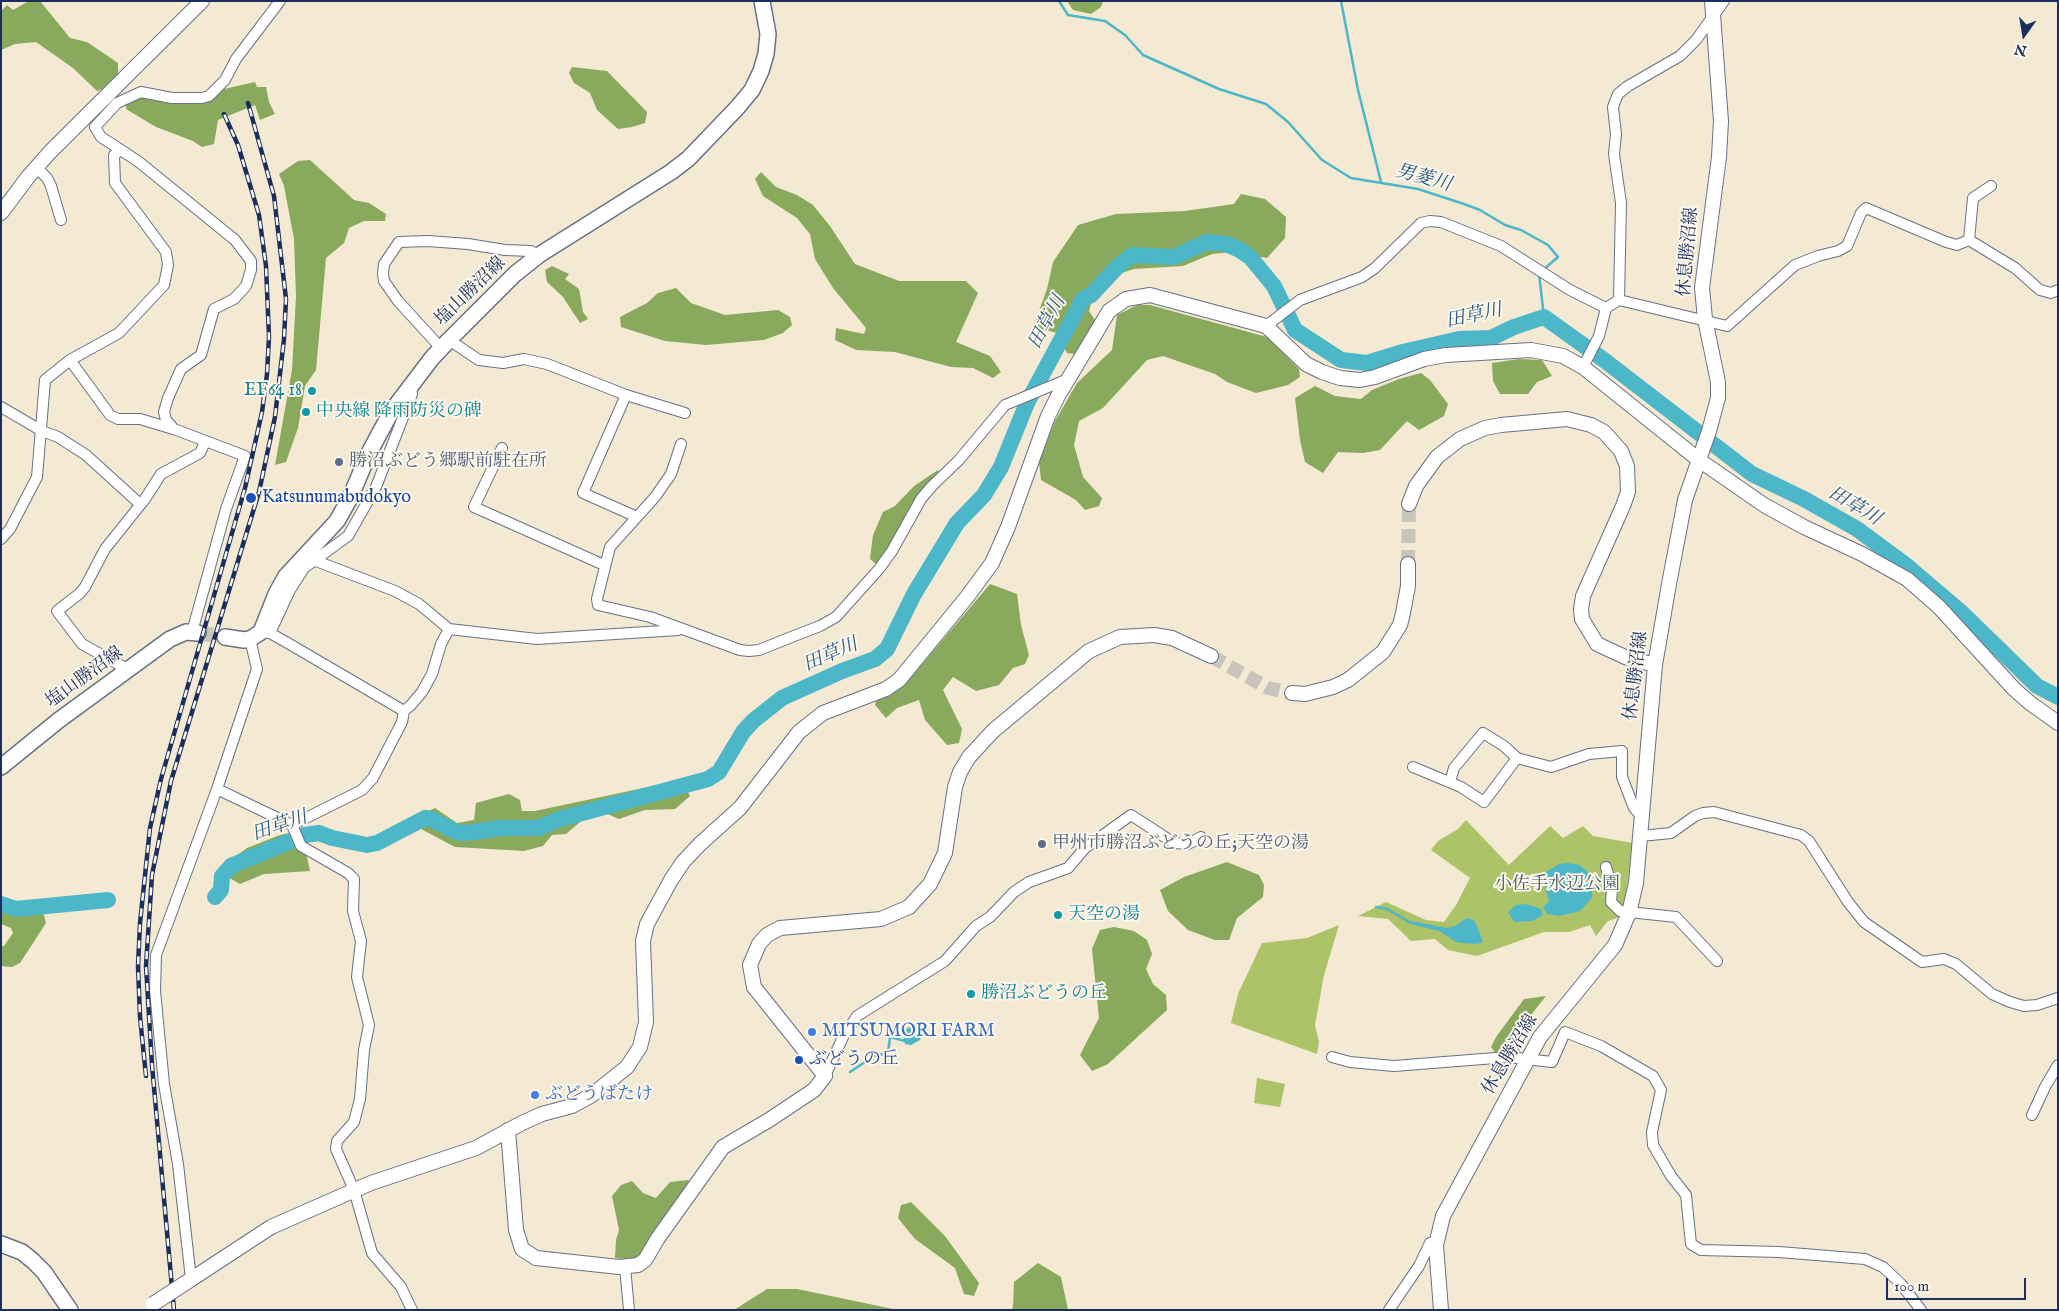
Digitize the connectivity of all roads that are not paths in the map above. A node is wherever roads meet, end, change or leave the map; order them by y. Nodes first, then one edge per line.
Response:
1 (202, 1) edge
2 (280, 1) edge
3 (762, 1) edge
4 (1712, 1) edge
5 (1724, 1) edge
6 (1714, 17) junction
7 (121, 150) junction
8 (36, 168) junction
9 (1991, 186) dead end
10 (1, 213) edge
11 (61, 220) dead end
12 (1969, 240) junction
13 (539, 255) junction
14 (2058, 290) edge
15 (1619, 300) junction
16 (1606, 308) junction
17 (1705, 319) junction
18 (1266, 326) junction
19 (445, 344) junction
20 (70, 360) junction
21 (1583, 367) junction
22 (1068, 380) junction
23 (411, 384) junction
24 (626, 395) junction
25 (1, 407) edge
26 (685, 413) dead end
27 (174, 429) junction
28 (42, 432) junction
29 (205, 442) junction
30 (681, 444) dead end
31 (502, 448) dead end
32 (1701, 454) junction
33 (140, 504) junction
34 (1409, 504) tunnel mouth
35 (636, 517) junction
36 (1, 539) edge
37 (316, 561) junction
38 (1408, 564) tunnel mouth
39 (604, 565) junction
40 (449, 629) junction
41 (682, 629) junction
42 (195, 633) joint
43 (260, 635) junction
44 (225, 637) tunnel mouth
45 (1211, 656) tunnel mouth
46 (1655, 664) junction
47 (129, 670) junction
48 (1292, 693) tunnel mouth
49 (404, 711) junction
50 (2058, 723) edge
51 (1517, 758) junction
52 (1, 767) edge
53 (1413, 767) dead end
54 (1450, 782) junction
55 (217, 788) junction
56 (1643, 818) junction
57 (292, 825) junction
58 (1641, 836) junction
59 (1201, 837) dead end
60 (1606, 867) dead end
61 (1629, 912) junction
62 (1717, 961) dead end
63 (2058, 998) edge
64 (1332, 1057) dead end
65 (1527, 1058) junction
66 (2058, 1065) edge
67 (825, 1076) junction
68 (2032, 1115) dead end
69 (508, 1130) junction
70 (354, 1190) junction
71 (1436, 1242) junction
72 (1, 1244) edge
73 (625, 1267) junction
74 (189, 1280) junction
75 (149, 1307) edge
76 (70, 1310) edge
77 (412, 1310) edge
78 (629, 1310) edge
79 (1389, 1310) edge
80 (1441, 1310) edge
81 (1921, 1310) edge

1 - 8 street
2 - 7 street
3 - 13 main road, 塩山勝沼線
4 - 6 street, 休息勝沼線
5 - 6 street
6 - 15 street
6 - 17 street, 休息勝沼線
7 - 20 street
7 - 27 street
8 - 10 street
8 - 11 street
9 - 12 street
12 - 14 street
12 - 17 street
13 - 19 main road, 塩山勝沼線
13 - 19 street
15 - 16 street
15 - 17 street
16 - 18 street
16 - 21 street
17 - 32 street, 休息勝沼線
18 - 21 street
18 - 22 street
19 - 23 main road, 塩山勝沼線
19 - 24 street
20 - 27 street
20 - 28 street
21 - 32 street
22 - 41 street
22 - 69 street
23 - 37 street
23 - 43 main road, 塩山勝沼線
24 - 26 street
24 - 35 street
25 - 28 street
27 - 29 street
28 - 33 street
28 - 36 street
29 - 33 street
29 - 42 street
30 - 35 street
31 - 39 street
32 - 46 street, 休息勝沼線
32 - 50 street
33 - 47 street
34 - 46 street
35 - 39 street
37 - 40 street
37 - 43 street
38 - 48 street
39 - 41 street
40 - 41 street
40 - 49 street
42 - 47 main road, 塩山勝沼線
43 - 44 main road
43 - 49 street
43 - 55 street
45 - 67 street
46 - 56 street, 休息勝沼線
47 - 52 main road, 塩山勝沼線
49 - 57 street
51 - 54 street
51 - 54 street
51 - 56 street
53 - 54 street
55 - 57 street
55 - 74 street
56 - 58 street, 休息勝沼線
57 - 70 street
58 - 61 street, 休息勝沼線
58 - 63 street
59 - 67 street
60 - 61 street
61 - 62 street
61 - 65 street, 休息勝沼線
64 - 65 street
65 - 71 street, 休息勝沼線
65 - 81 street
66 - 68 street
67 - 73 street
69 - 70 street
69 - 73 street
70 - 74 street
70 - 77 street
71 - 79 street
71 - 80 street, 休息勝沼線
72 - 76 main road
73 - 78 street
74 - 75 street, bridge

